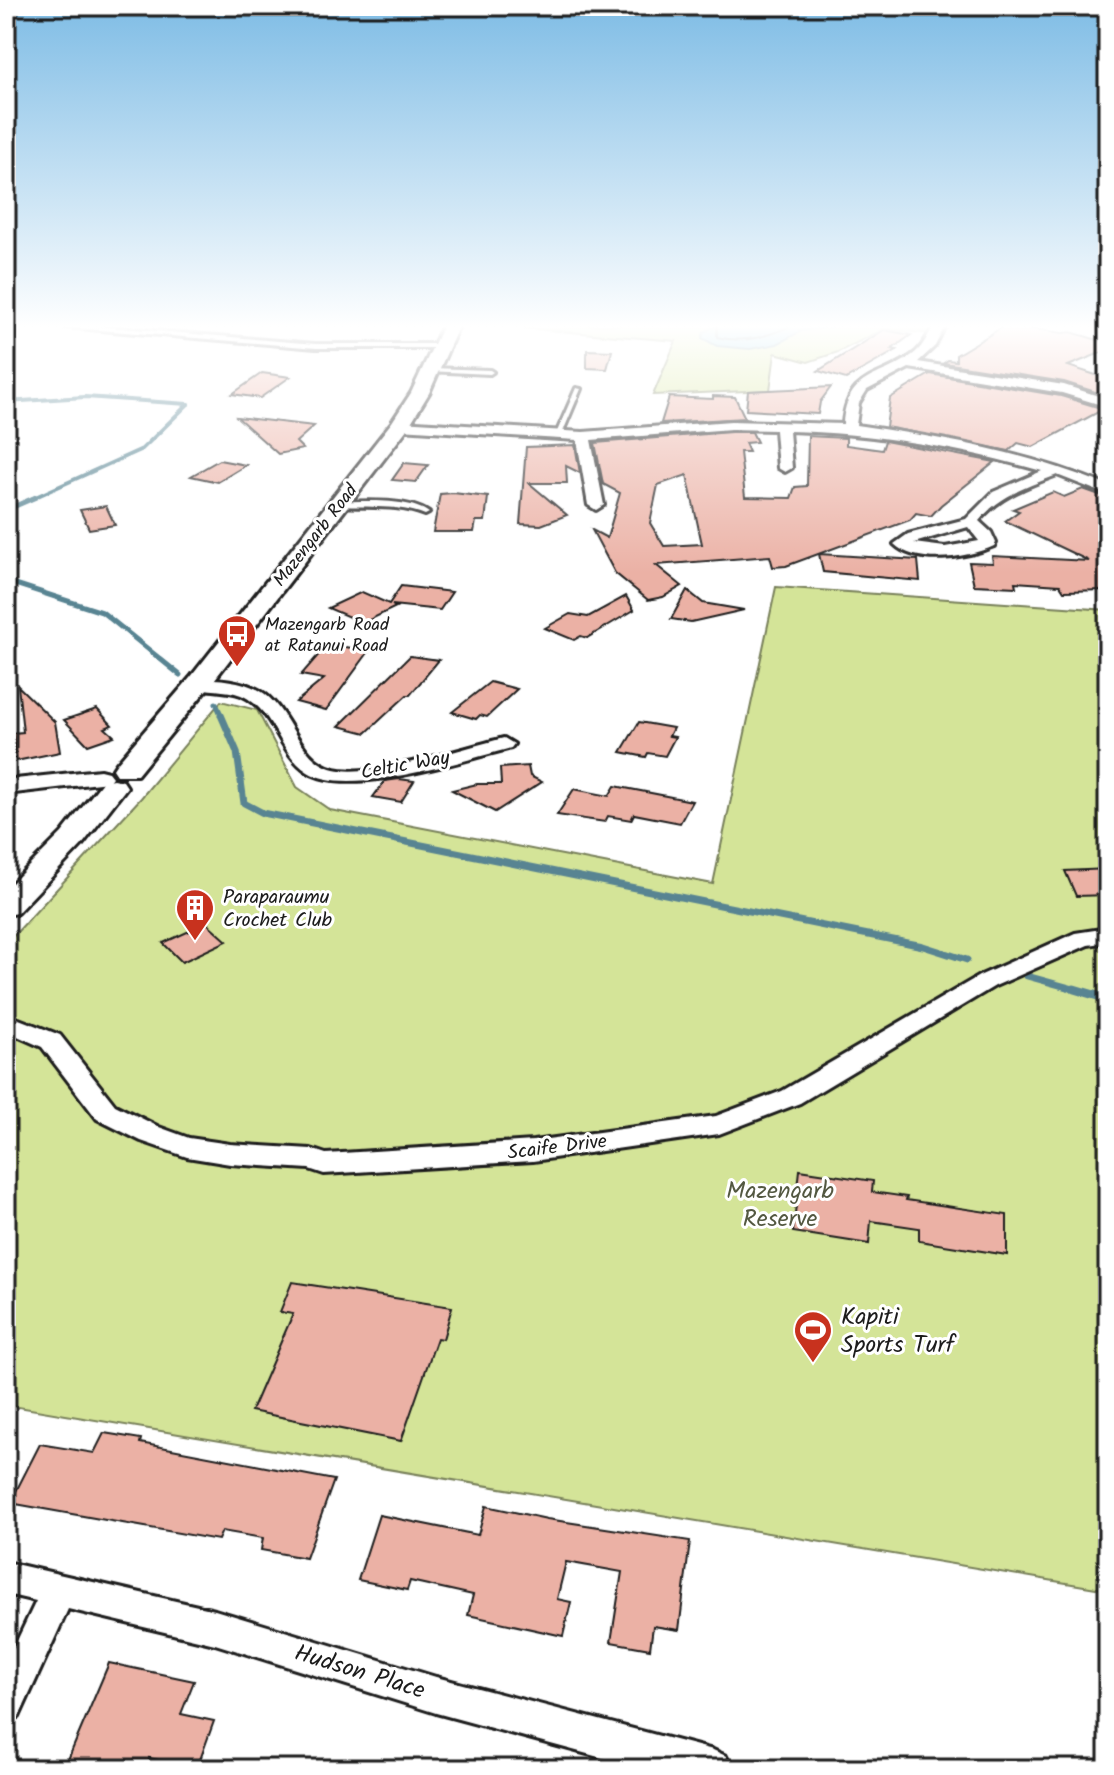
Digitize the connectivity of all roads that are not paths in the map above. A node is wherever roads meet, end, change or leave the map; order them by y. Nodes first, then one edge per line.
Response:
1 (409, 408) edge
2 (570, 408) edge
3 (852, 408) edge
4 (400, 425) junction
5 (782, 425) junction
6 (849, 428) junction
7 (559, 434) junction
8 (583, 436) junction
9 (785, 468) dead end
10 (1057, 470) junction
11 (1108, 491) edge
12 (340, 504) junction
13 (596, 505) dead end
14 (425, 513) dead end
15 (971, 522) dead end
16 (199, 683) junction
17 (504, 744) dead end
18 (113, 778) junction
19 (6, 787) edge
20 (6, 906) edge
21 (1108, 935) edge
22 (6, 1022) edge
23 (6, 1578) edge
24 (60, 1589) junction
25 (6, 1704) edge
26 (713, 1769) edge

1 - 4 main road, Mazengarb Road
2 - 7 lane
3 - 6 street
4 - 7 street
4 - 12 main road, Mazengarb Road
5 - 6 street
5 - 8 street
5 - 9 street
6 - 10 street
7 - 8 street
8 - 13 street
10 - 11 street
10 - 15 street
12 - 14 lane
12 - 16 main road, Mazengarb Road
16 - 17 street, Celtic Way
16 - 18 main road, Mazengarb Road
18 - 19 street
18 - 20 main road, Mazengarb Road
21 - 22 street, Scaife Drive
23 - 24 street, Hudson Place
24 - 25 street
24 - 26 street, Hudson Place

